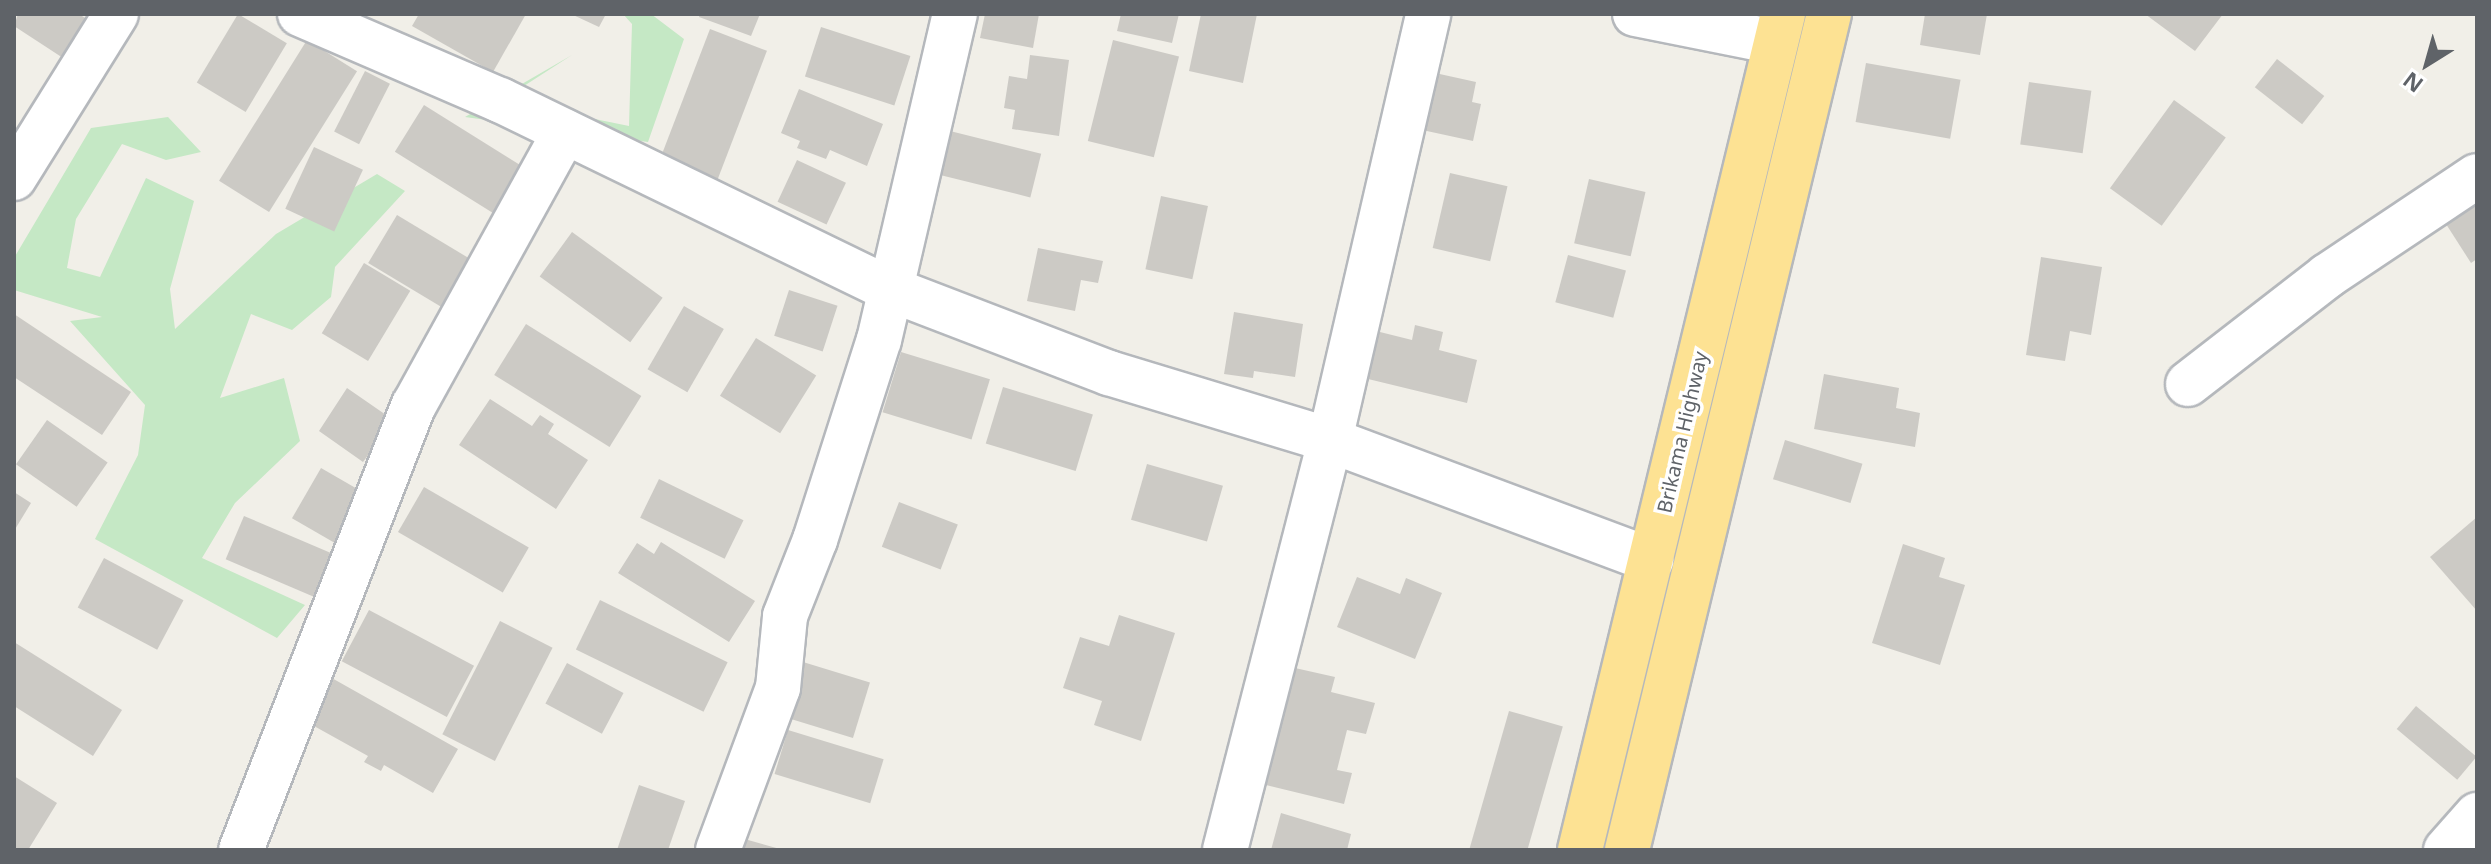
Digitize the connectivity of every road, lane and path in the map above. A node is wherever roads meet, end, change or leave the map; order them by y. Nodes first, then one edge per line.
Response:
1 (116, 14) edge
2 (300, 14) edge
3 (955, 14) edge
4 (1428, 14) edge
5 (1635, 14) edge
6 (1829, 14) edge
7 (1779, 28) edge
8 (565, 132) junction
9 (2477, 176) edge
10 (14, 178) edge
11 (890, 289) junction
12 (2188, 384) dead end
13 (1330, 440) junction
14 (1651, 560) junction
15 (2477, 815) edge
16 (241, 850) edge
17 (718, 850) edge
18 (1225, 850) edge
19 (1580, 850) edge
20 (1627, 850) edge
21 (2446, 850) edge

1 - 10 street
2 - 8 street
3 - 11 street
4 - 13 street
5 - 7 street
6 - 20 highway
7 - 14 highway, Brikama Highway
8 - 11 street
8 - 16 street
9 - 12 street
11 - 13 street
11 - 17 street
13 - 14 street
13 - 18 street
14 - 19 highway, Brikama Highway
15 - 21 street

